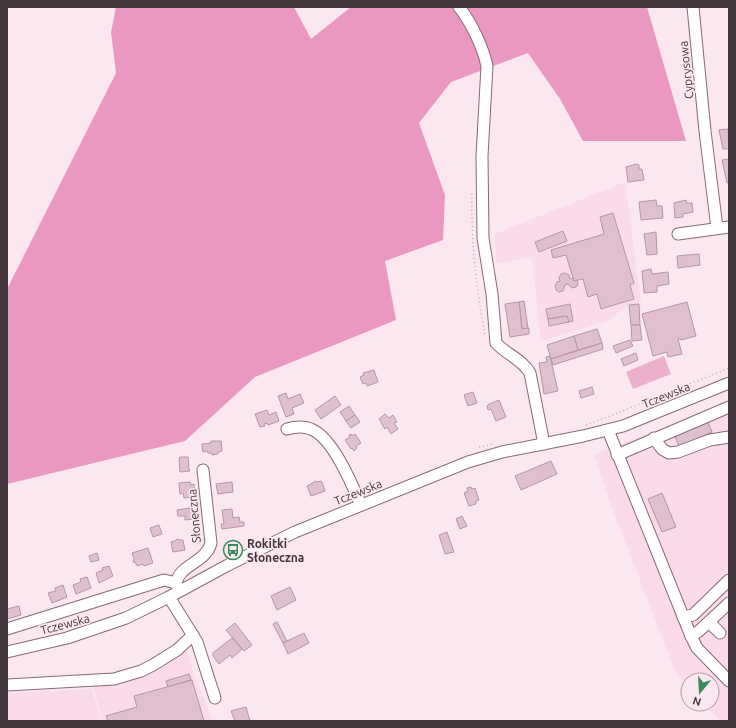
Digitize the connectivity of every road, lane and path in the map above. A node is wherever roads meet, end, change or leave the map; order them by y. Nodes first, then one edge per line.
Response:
1 (459, 7) edge
2 (693, 7) edge
3 (729, 227) edge
4 (717, 228) junction
5 (678, 234) dead end
6 (729, 368) edge
7 (729, 383) edge
8 (729, 407) edge
9 (586, 425) dead end
10 (286, 429) dead end
11 (608, 430) junction
12 (729, 437) edge
13 (654, 438) junction
14 (493, 444) dead end
15 (544, 444) junction
16 (479, 447) dead end
17 (617, 455) junction
18 (203, 470) dead end
19 (362, 505) junction
20 (729, 580) edge
21 (178, 587) junction
22 (169, 597) junction
23 (729, 603) edge
24 (683, 617) junction
25 (710, 622) junction
26 (7, 629) edge
27 (720, 633) dead end
28 (193, 635) junction
29 (691, 636) junction
30 (7, 652) edge
31 (729, 681) edge
32 (7, 685) edge
33 (215, 698) dead end

1 - 15 street
2 - 4 street, Cyprysowa
3 - 4 street
4 - 5 street
6 - 9 path
7 - 11 street, Tczewska
8 - 13 street
10 - 19 street
11 - 15 street, Tczewska
11 - 17 street
12 - 13 street
13 - 17 street
14 - 16 path
15 - 19 street, Tczewska
17 - 24 street
18 - 21 street, Słoneczna
19 - 21 street, Tczewska
20 - 24 street
21 - 22 street, Tczewska
21 - 26 street
22 - 28 street
22 - 30 street, Tczewska
23 - 25 street
24 - 29 street
25 - 27 street
25 - 29 street
28 - 32 street
28 - 33 street
29 - 31 street

